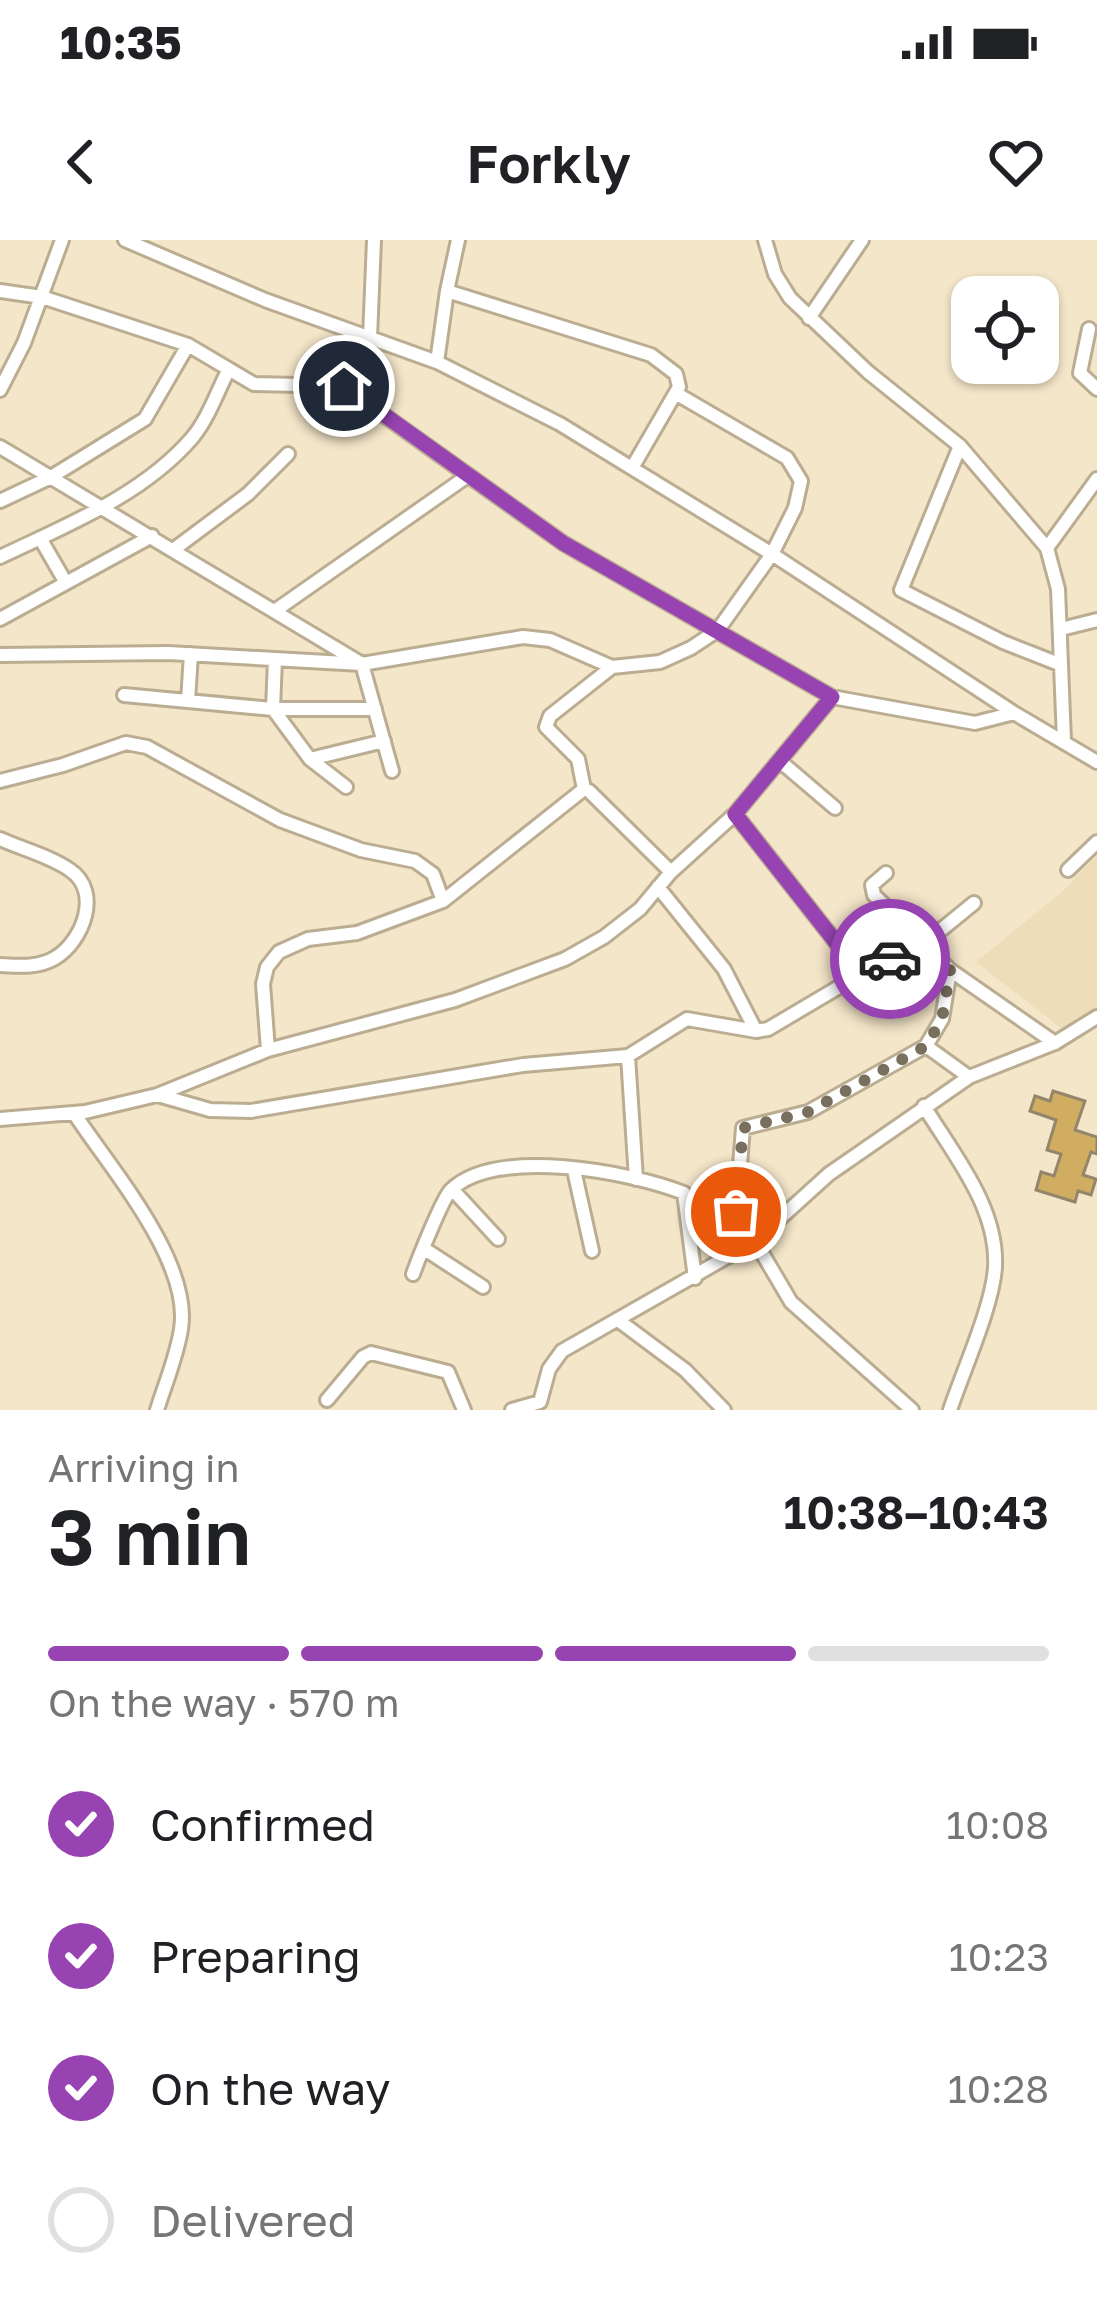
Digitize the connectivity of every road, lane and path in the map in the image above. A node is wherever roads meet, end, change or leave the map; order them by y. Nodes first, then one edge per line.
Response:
1 (62, 240) edge
2 (125, 240) edge
3 (458, 240) edge
4 (765, 240) edge
5 (862, 240) edge
6 (371, 242) edge
7 (0, 291) edge
8 (447, 291) junction
9 (42, 297) junction
10 (808, 318) junction
11 (1089, 329) dead end
12 (370, 338) junction
13 (188, 345) junction
14 (7, 362) edge
15 (437, 362) junction
16 (228, 370) junction
17 (344, 386) junction
18 (1097, 389) edge
19 (0, 390) edge
20 (677, 394) junction
21 (960, 446) junction
22 (0, 447) edge
23 (288, 454) dead end
24 (632, 468) junction
25 (51, 477) junction
26 (466, 477) junction
27 (1097, 478) edge
28 (0, 501) edge
29 (104, 508) junction
30 (152, 536) junction
31 (40, 538) junction
32 (1047, 548) junction
33 (173, 550) junction
34 (772, 554) junction
35 (0, 557) edge
36 (66, 583) junction
37 (277, 610) junction
38 (0, 619) edge
39 (1097, 620) edge
40 (1060, 629) junction
41 (718, 630) junction
42 (191, 654) junction
43 (0, 655) edge
44 (274, 659) junction
45 (362, 664) junction
46 (1059, 664) junction
47 (611, 667) junction
48 (124, 695) dead end
49 (832, 697) junction
50 (188, 701) junction
51 (273, 709) junction
52 (375, 709) junction
53 (1014, 713) junction
54 (384, 742) junction
55 (1064, 742) junction
56 (310, 760) junction
57 (781, 762) junction
58 (1097, 762) edge
59 (392, 771) dead end
60 (0, 781) edge
61 (346, 787) dead end
62 (584, 789) junction
63 (835, 808) dead end
64 (735, 814) junction
65 (0, 839) edge
66 (1097, 842) edge
67 (1068, 870) dead end
68 (671, 872) junction
69 (886, 873) dead end
70 (658, 887) junction
71 (443, 901) junction
72 (974, 903) dead end
73 (925, 944) junction
74 (0, 965) edge
75 (950, 970) junction
76 (861, 974) junction
77 (1097, 1017) edge
78 (756, 1031) junction
79 (1055, 1043) junction
80 (926, 1046) junction
81 (268, 1050) junction
82 (628, 1055) junction
83 (969, 1077) junction
84 (157, 1095) junction
85 (924, 1106) junction
86 (74, 1113) junction
87 (0, 1119) edge
88 (574, 1170) junction
89 (636, 1179) junction
90 (452, 1189) junction
91 (498, 1239) dead end
92 (755, 1240) junction
93 (423, 1248) junction
94 (592, 1251) dead end
95 (733, 1252) junction
96 (413, 1274) dead end
97 (694, 1278) junction
98 (483, 1287) dead end
99 (618, 1320) junction
100 (327, 1400) dead end
101 (542, 1406) edge
102 (157, 1410) edge
103 (464, 1410) edge
104 (512, 1410) edge
105 (724, 1410) edge
106 (912, 1410) edge
107 (950, 1410) edge

1 - 9 street
2 - 12 street
3 - 8 street
4 - 10 street
5 - 10 street
6 - 12 street
7 - 9 street
8 - 15 street
8 - 20 street
9 - 13 street
9 - 14 street
10 - 21 street
11 - 18 street
12 - 15 street
12 - 17 street
13 - 16 street
13 - 25 street
14 - 19 street
15 - 24 street
16 - 17 street
16 - 29 street
17 - 26 street
20 - 24 street
20 - 34 street
21 - 32 street
21 - 46 street
22 - 25 street
23 - 33 street
24 - 34 street
25 - 28 street
25 - 29 street
26 - 37 street
26 - 41 street
27 - 32 street
29 - 30 street
29 - 31 street
30 - 33 street
30 - 36 street
31 - 35 street
31 - 36 street
32 - 40 street
33 - 37 street
34 - 41 street
34 - 53 street
36 - 38 street
37 - 45 street
39 - 40 street
40 - 46 street
41 - 47 street
41 - 49 street
42 - 43 street
42 - 44 street
42 - 50 street
44 - 45 street
44 - 51 street
45 - 47 street
45 - 52 street
46 - 55 street
47 - 62 street
48 - 50 street
49 - 53 street
49 - 57 street
50 - 51 street
51 - 52 street
51 - 56 street
52 - 54 street
53 - 55 street
54 - 56 street
54 - 59 street
55 - 58 street
56 - 61 street
57 - 63 street
57 - 64 street
60 - 71 street
62 - 68 street
62 - 71 street
64 - 68 street
64 - 76 street
65 - 74 street
66 - 67 street
68 - 70 street
69 - 73 street
70 - 78 street
70 - 81 street
71 - 81 street
72 - 73 street
73 - 75 street
73 - 76 street
75 - 79 street
75 - 80 street
76 - 78 street
77 - 79 street
78 - 82 street
79 - 83 street
80 - 83 street
80 - 95 street
81 - 84 street
82 - 84 street
82 - 89 street
83 - 85 street
84 - 86 street
85 - 92 street
85 - 107 street
86 - 87 street
86 - 102 street
88 - 89 street
88 - 90 street
88 - 94 street
89 - 97 street
90 - 91 street
90 - 93 street
92 - 95 street
92 - 106 street
93 - 96 street
93 - 98 street
95 - 97 street
97 - 99 street
99 - 101 street
99 - 105 street
100 - 103 street
101 - 104 street

